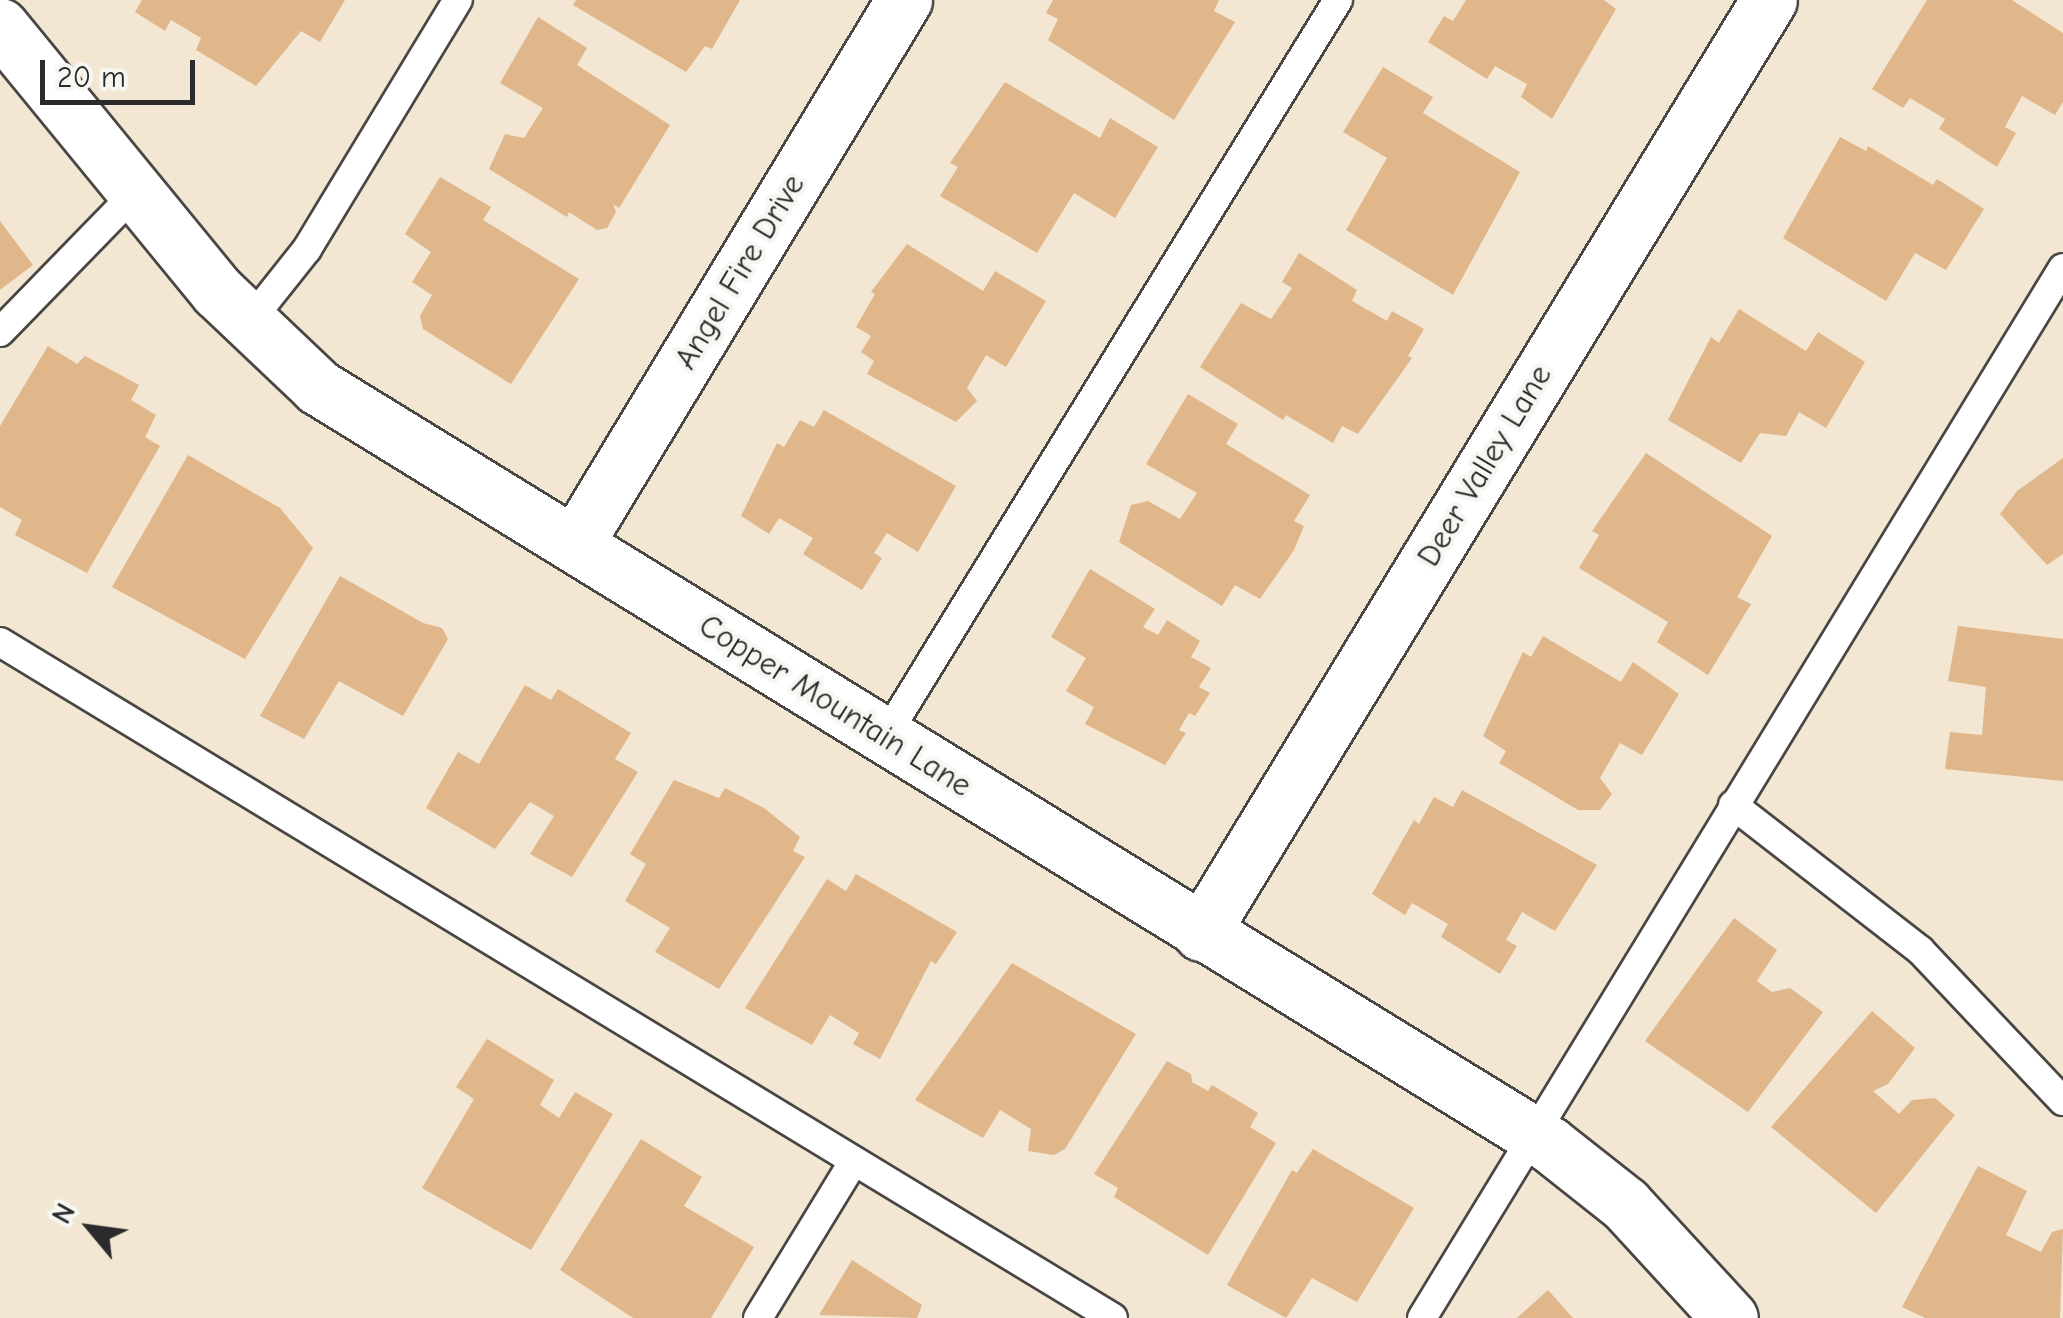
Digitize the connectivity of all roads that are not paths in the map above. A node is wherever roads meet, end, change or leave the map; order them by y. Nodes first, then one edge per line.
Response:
1 (458, 0) edge
2 (904, 0) edge
3 (1338, 0) edge
4 (1769, 0) edge
5 (0, 26) edge
6 (136, 192) junction
7 (2063, 268) edge
8 (249, 322) junction
9 (0, 332) edge
10 (575, 544) junction
11 (0, 642) edge
12 (886, 737) junction
13 (1733, 805) junction
14 (1201, 933) junction
15 (2063, 1101) edge
16 (1536, 1136) junction
17 (852, 1164) junction
18 (758, 1318) edge
19 (1113, 1318) edge
20 (1422, 1318) edge
21 (1730, 1318) edge

1 - 8 lane
2 - 10 street, Angel Fire Drive
3 - 12 lane
4 - 14 street, Deer Valley Lane
5 - 6 street, Copper Mountain Lane
6 - 8 street, Copper Mountain Lane
6 - 9 lane
7 - 13 lane
8 - 10 street, Copper Mountain Lane
10 - 12 street, Copper Mountain Lane
11 - 17 lane
12 - 14 street, Copper Mountain Lane
13 - 15 lane
13 - 16 lane
14 - 16 street, Copper Mountain Lane
16 - 20 lane
16 - 21 street, Copper Mountain Lane
17 - 18 lane
17 - 19 lane

